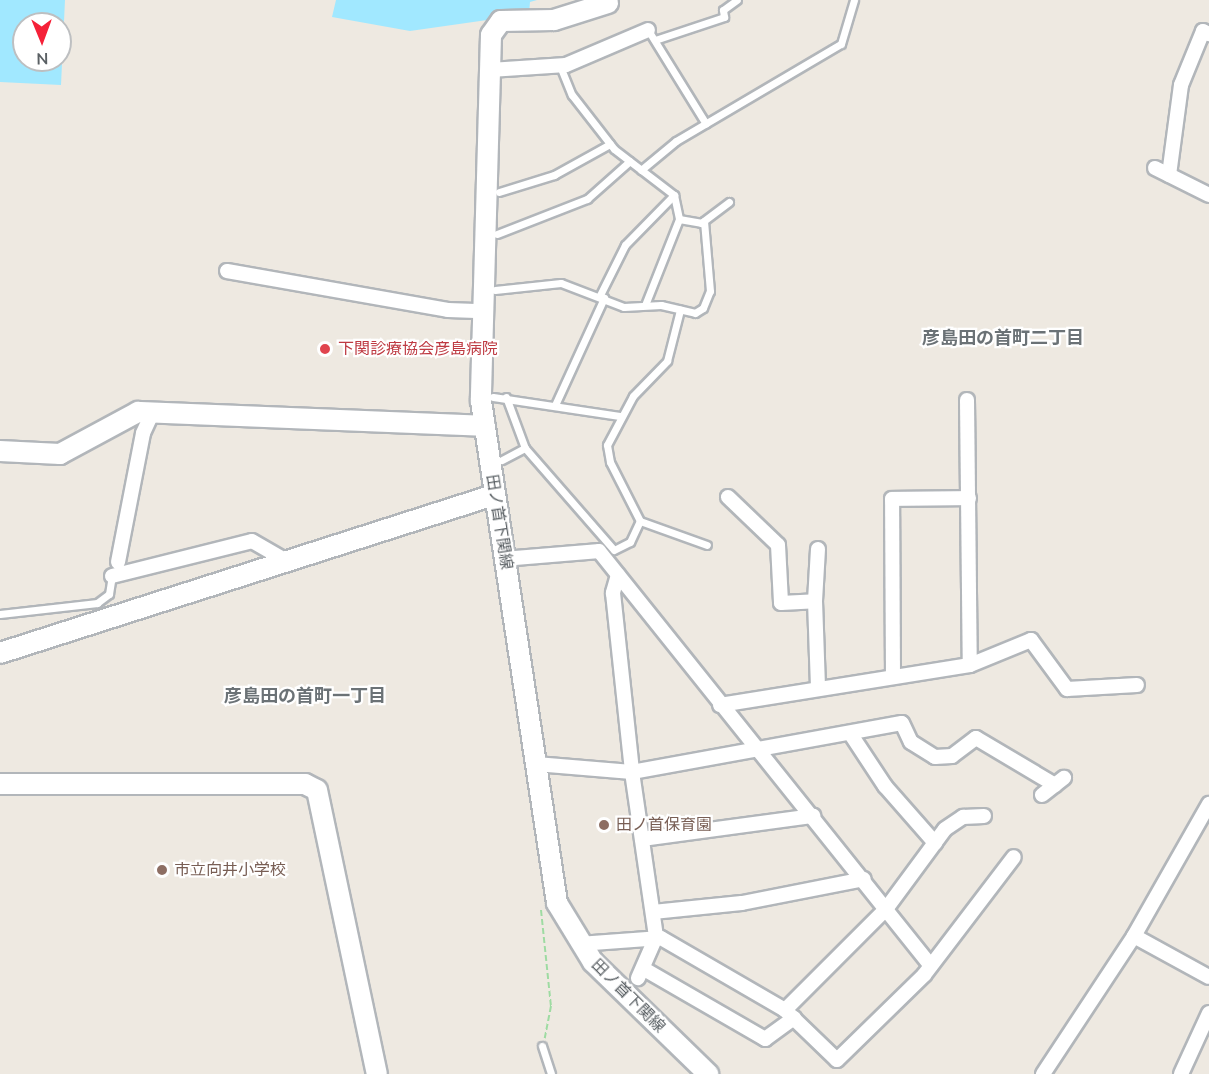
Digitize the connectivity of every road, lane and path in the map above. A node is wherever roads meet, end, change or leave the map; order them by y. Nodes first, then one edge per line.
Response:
1 (737, 0) edge
2 (854, 0) edge
3 (608, 3) dead end
4 (1209, 34) edge
5 (651, 35) junction
6 (560, 66) junction
7 (490, 70) junction
8 (706, 124) junction
9 (610, 144) junction
10 (630, 161) junction
11 (1155, 168) dead end
12 (641, 170) junction
13 (1169, 175) junction
14 (499, 192) dead end
15 (674, 195) junction
16 (1209, 195) edge
17 (729, 202) dead end
18 (679, 219) junction
19 (704, 221) junction
20 (497, 234) dead end
21 (226, 271) dead end
22 (495, 290) dead end
23 (602, 297) junction
24 (645, 305) junction
25 (680, 310) junction
26 (483, 311) junction
27 (493, 397) dead end
28 (506, 397) junction
29 (967, 400) dead end
30 (555, 405) junction
31 (153, 412) junction
32 (620, 416) junction
33 (485, 426) junction
34 (525, 448) junction
35 (0, 451) edge
36 (502, 460) dead end
37 (494, 495) junction
38 (728, 497) dead end
39 (969, 498) junction
40 (640, 521) junction
41 (706, 545) dead end
42 (818, 549) dead end
43 (504, 559) junction
44 (285, 560) junction
45 (118, 562) dead end
46 (618, 575) junction
47 (112, 576) joint
48 (815, 601) junction
49 (0, 614) edge
50 (0, 653) edge
51 (970, 666) junction
52 (893, 677) junction
53 (1137, 685) dead end
54 (818, 689) junction
55 (720, 705) junction
56 (850, 733) junction
57 (757, 750) junction
58 (536, 764) junction
59 (632, 772) junction
60 (0, 784) edge
61 (1042, 795) dead end
62 (1209, 804) edge
63 (813, 816) junction
64 (984, 816) dead end
65 (642, 839) junction
66 (935, 843) junction
67 (1014, 857) dead end
68 (864, 879) junction
69 (554, 893) junction
70 (886, 909) junction
71 (653, 912) junction
72 (1134, 936) junction
73 (656, 938) junction
74 (579, 944) junction
75 (931, 966) junction
76 (1209, 977) edge
77 (1209, 1013) edge
78 (790, 1014) junction
79 (542, 1046) joint
80 (377, 1074) edge
81 (551, 1074) edge
82 (708, 1074) edge
83 (1043, 1074) edge
84 (1181, 1074) edge

1 - 5 lane
2 - 8 lane
3 - 7 street, 田ノ首下関線
4 - 13 street
5 - 6 street
5 - 8 lane
6 - 7 street
6 - 9 lane
7 - 26 street, 田ノ首下関線
8 - 12 lane
9 - 10 lane
9 - 14 lane
10 - 12 lane
10 - 20 lane
11 - 13 street
12 - 15 lane
13 - 16 street
15 - 18 lane
15 - 23 lane
17 - 19 lane
18 - 19 lane
18 - 24 lane
19 - 25 lane
21 - 26 street
22 - 23 lane
23 - 24 lane
23 - 30 lane
24 - 25 lane
25 - 32 lane
26 - 33 street, 田ノ首下関線
27 - 28 lane
28 - 30 lane
28 - 34 lane
29 - 39 street
30 - 32 lane
31 - 33 street
31 - 35 street
31 - 45 street
32 - 40 lane
33 - 37 street, 田ノ首下関線
34 - 36 lane
34 - 40 lane
37 - 43 street, 田ノ首下関線
37 - 44 street
38 - 48 street
39 - 51 street
39 - 52 street
40 - 41 lane
42 - 48 street
43 - 46 street
43 - 58 street, 田ノ首下関線
44 - 47 street
44 - 50 street
46 - 55 street
46 - 59 street
47 - 49 lane
48 - 54 street
51 - 52 street
51 - 53 street
52 - 54 street
54 - 55 street
55 - 57 street
56 - 57 street
56 - 61 street
56 - 66 street
57 - 59 street
57 - 63 street
58 - 59 street
58 - 69 street, 田ノ首下関線
59 - 65 street
60 - 80 street
62 - 72 street
63 - 65 street
63 - 68 street
64 - 66 street
65 - 71 street
66 - 70 street
67 - 75 street
68 - 70 street
68 - 71 street
69 - 74 street, 田ノ首下関線
69 - 79 path
70 - 75 street
70 - 78 street
71 - 73 street
72 - 76 street
72 - 83 street
73 - 74 street
73 - 78 street
73 - 78 street
74 - 82 street, 田ノ首下関線
75 - 78 street
77 - 84 street
79 - 81 lane

